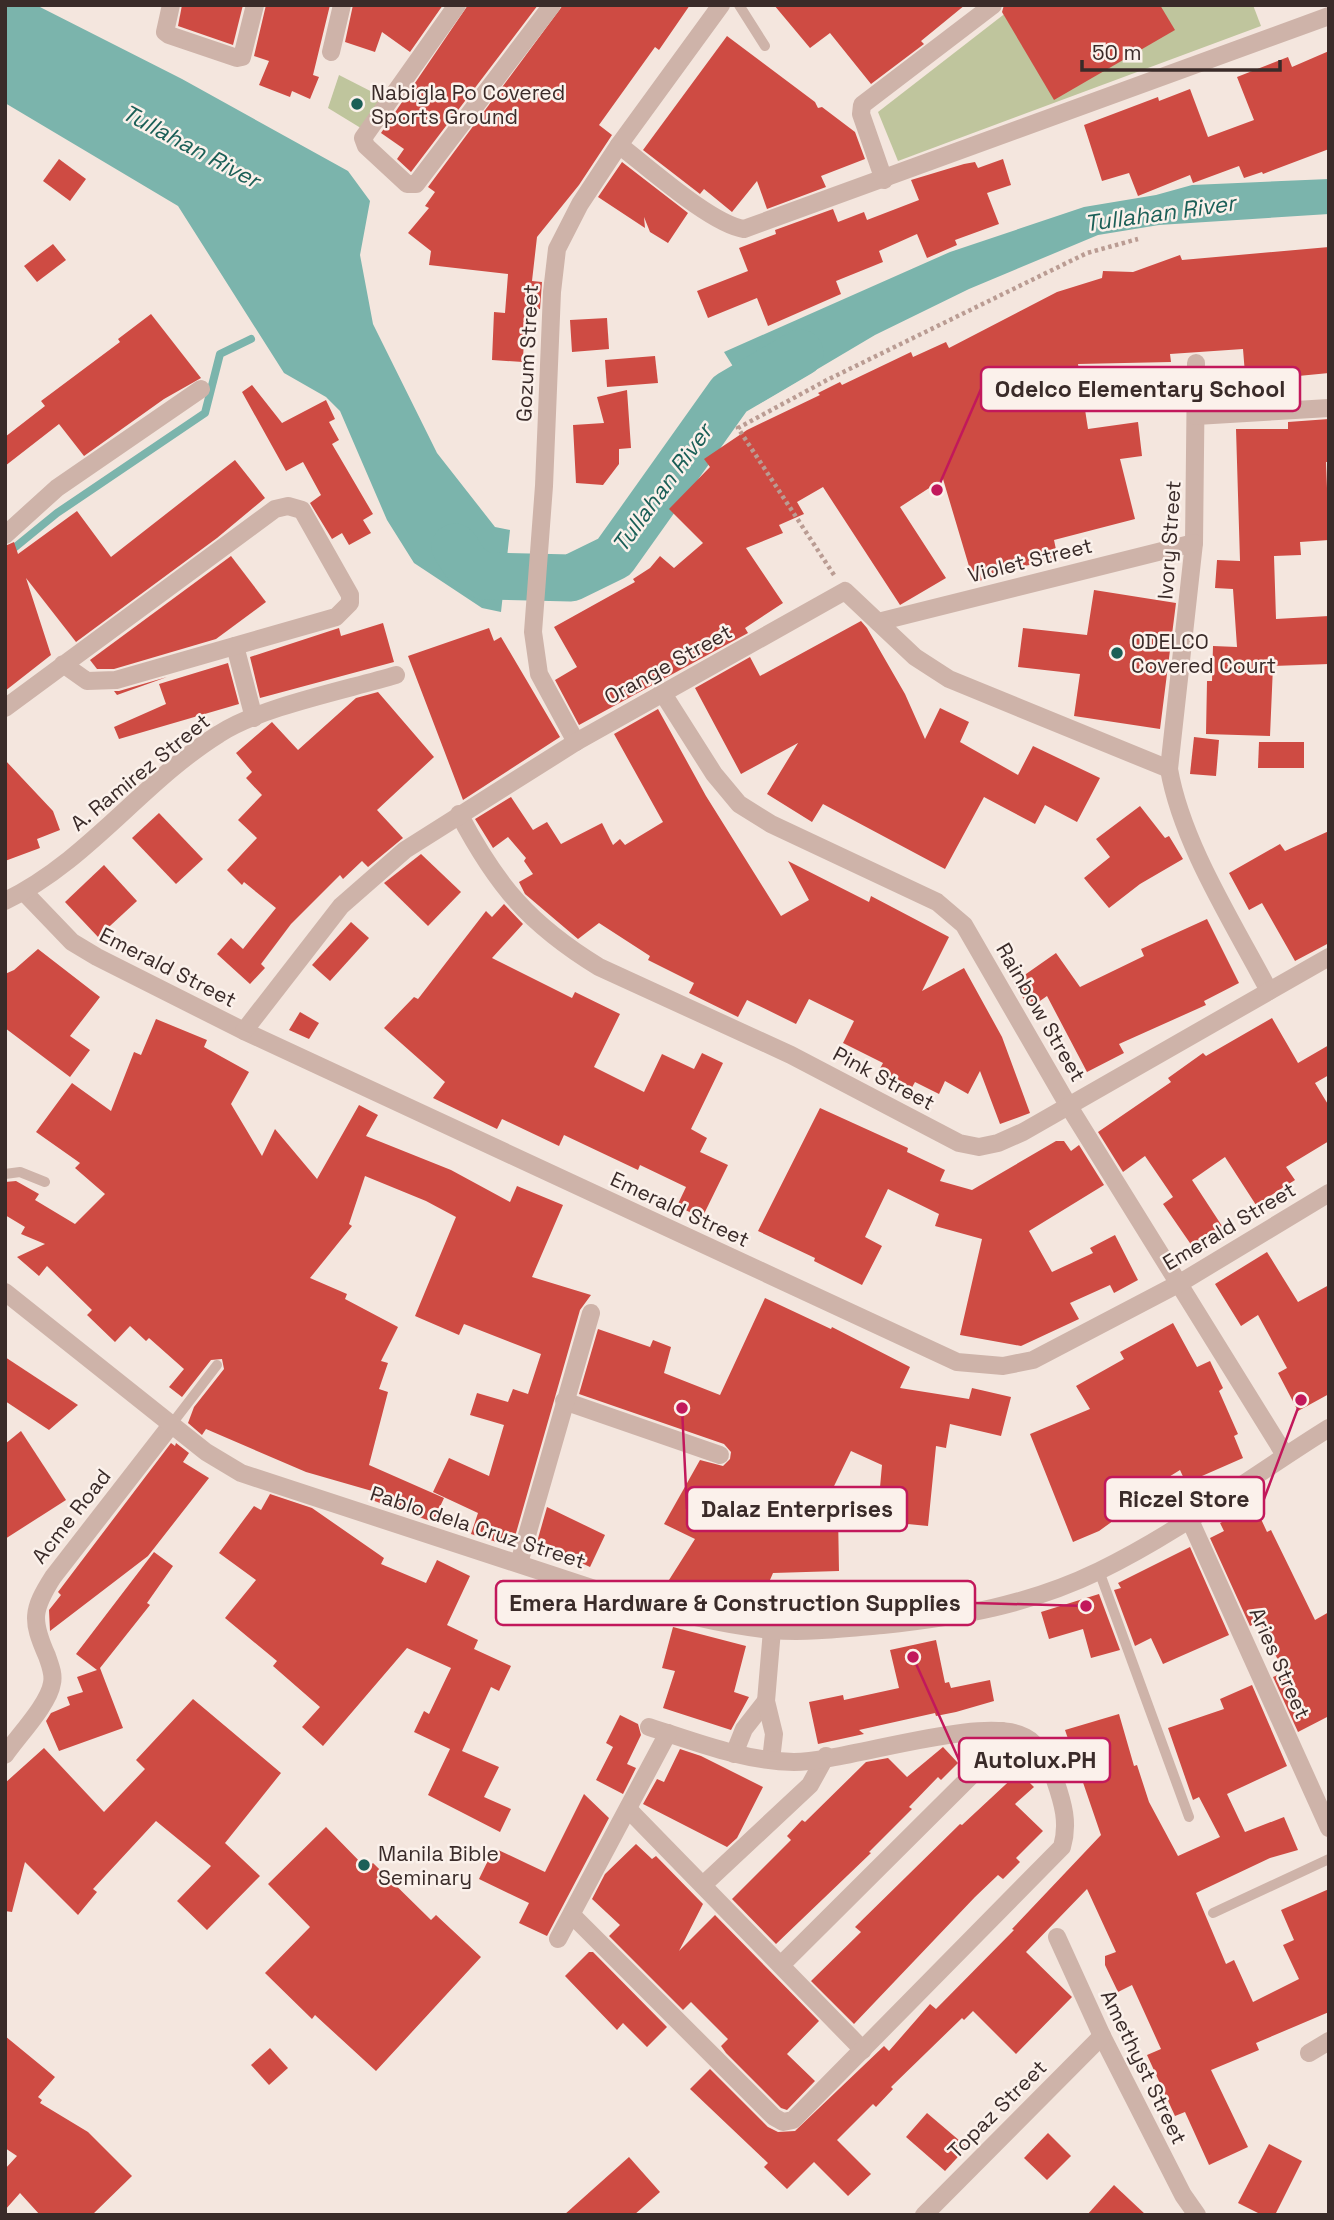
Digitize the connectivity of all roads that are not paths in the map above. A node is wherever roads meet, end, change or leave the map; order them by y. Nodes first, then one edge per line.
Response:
1 (171, 5) edge
2 (255, 5) edge
3 (342, 5) edge
4 (457, 5) edge
5 (552, 5) edge
6 (721, 5) edge
7 (739, 5) edge
8 (993, 5) edge
9 (1329, 16) edge
10 (765, 46) dead end
11 (331, 52) dead end
12 (619, 145) junction
13 (884, 180) junction
14 (1196, 363) dead end
15 (201, 390) dead end
16 (1329, 408) edge
17 (1196, 416) junction
18 (5, 535) edge
19 (1194, 543) junction
20 (878, 622) junction
21 (235, 646) junction
22 (63, 664) junction
23 (396, 676) dead end
24 (663, 692) junction
25 (5, 708) edge
26 (254, 718) junction
27 (576, 742) junction
28 (1170, 769) junction
29 (460, 814) junction
30 (24, 892) junction
31 (5, 901) edge
32 (1329, 957) edge
33 (1269, 991) junction
34 (244, 1031) junction
35 (1068, 1105) junction
36 (5, 1174) edge
37 (45, 1182) dead end
38 (1329, 1193) edge
39 (1180, 1283) junction
40 (5, 1292) edge
41 (591, 1313) dead end
42 (217, 1366) dead end
43 (564, 1401) junction
44 (171, 1424) junction
45 (1328, 1429) edge
46 (720, 1455) dead end
47 (1285, 1455) junction
48 (1189, 1518) junction
49 (519, 1563) junction
50 (1099, 1571) junction
51 (772, 1630) junction
52 (766, 1701) junction
53 (649, 1727) dead end
54 (1002, 1731) junction
55 (668, 1733) junction
56 (734, 1754) junction
57 (5, 1755) edge
58 (827, 1756) junction
59 (771, 1760) junction
60 (628, 1809) junction
61 (1189, 1817) dead end
62 (1329, 1828) edge
63 (1329, 1858) edge
64 (703, 1885) junction
65 (1213, 1913) dead end
66 (572, 1915) junction
67 (1057, 1937) dead end
68 (558, 1939) dead end
69 (781, 1965) junction
70 (1101, 2036) junction
71 (1329, 2041) edge
72 (863, 2050) junction
73 (1309, 2053) dead end
74 (925, 2215) edge
75 (1197, 2215) edge

1 - 2 street
3 - 11 street
4 - 5 street
6 - 12 street, Gozum Street
7 - 10 lane
8 - 13 street
9 - 13 street
12 - 13 street
12 - 27 street, Gozum Street
14 - 17 street, Ivory Street
15 - 18 street
16 - 17 street
17 - 19 street, Ivory Street
19 - 20 street, Violet Street
19 - 28 street, Ivory Street
20 - 24 street, Orange Street
20 - 28 street
21 - 22 street
21 - 22 street
21 - 26 street
22 - 25 street
23 - 26 street, A. Ramirez Street
24 - 27 street, Orange Street
24 - 35 street, Rainbow Street
26 - 30 street, A. Ramirez Street
27 - 29 street, Orange Street
28 - 33 street, Ivory Street
29 - 34 street, Orange Street
29 - 35 street, Pink Street
30 - 31 street, A. Ramirez Street
30 - 34 street, Emerald Street
32 - 33 street, Pink Street
33 - 35 street, Pink Street
34 - 39 street, Emerald Street
35 - 39 street, Rainbow Street
36 - 37 lane
38 - 39 street, Emerald Street
39 - 47 street, Rainbow Street
40 - 44 street, Pablo dela Cruz Street
41 - 43 street
42 - 44 lane
43 - 46 street
43 - 49 street
44 - 49 street, Pablo dela Cruz Street
44 - 57 street, Acme Road
45 - 47 street, Pablo dela Cruz Street
47 - 48 street, Pablo dela Cruz Street
48 - 50 street, Pablo dela Cruz Street
48 - 62 street, Aries Street
49 - 51 street, Pablo dela Cruz Street
50 - 51 street, Pablo dela Cruz Street
50 - 61 lane
51 - 52 street
52 - 56 street
52 - 59 street
53 - 55 street
54 - 58 street
54 - 69 street
54 - 72 street
55 - 56 street
55 - 60 street
56 - 59 street
58 - 59 street
58 - 64 street
60 - 64 street
60 - 66 street
63 - 65 lane
64 - 69 street
66 - 68 street
66 - 72 street
67 - 70 street, Amethyst Street
69 - 72 street
70 - 74 street, Topaz Street
70 - 75 street, Amethyst Street
71 - 73 street

